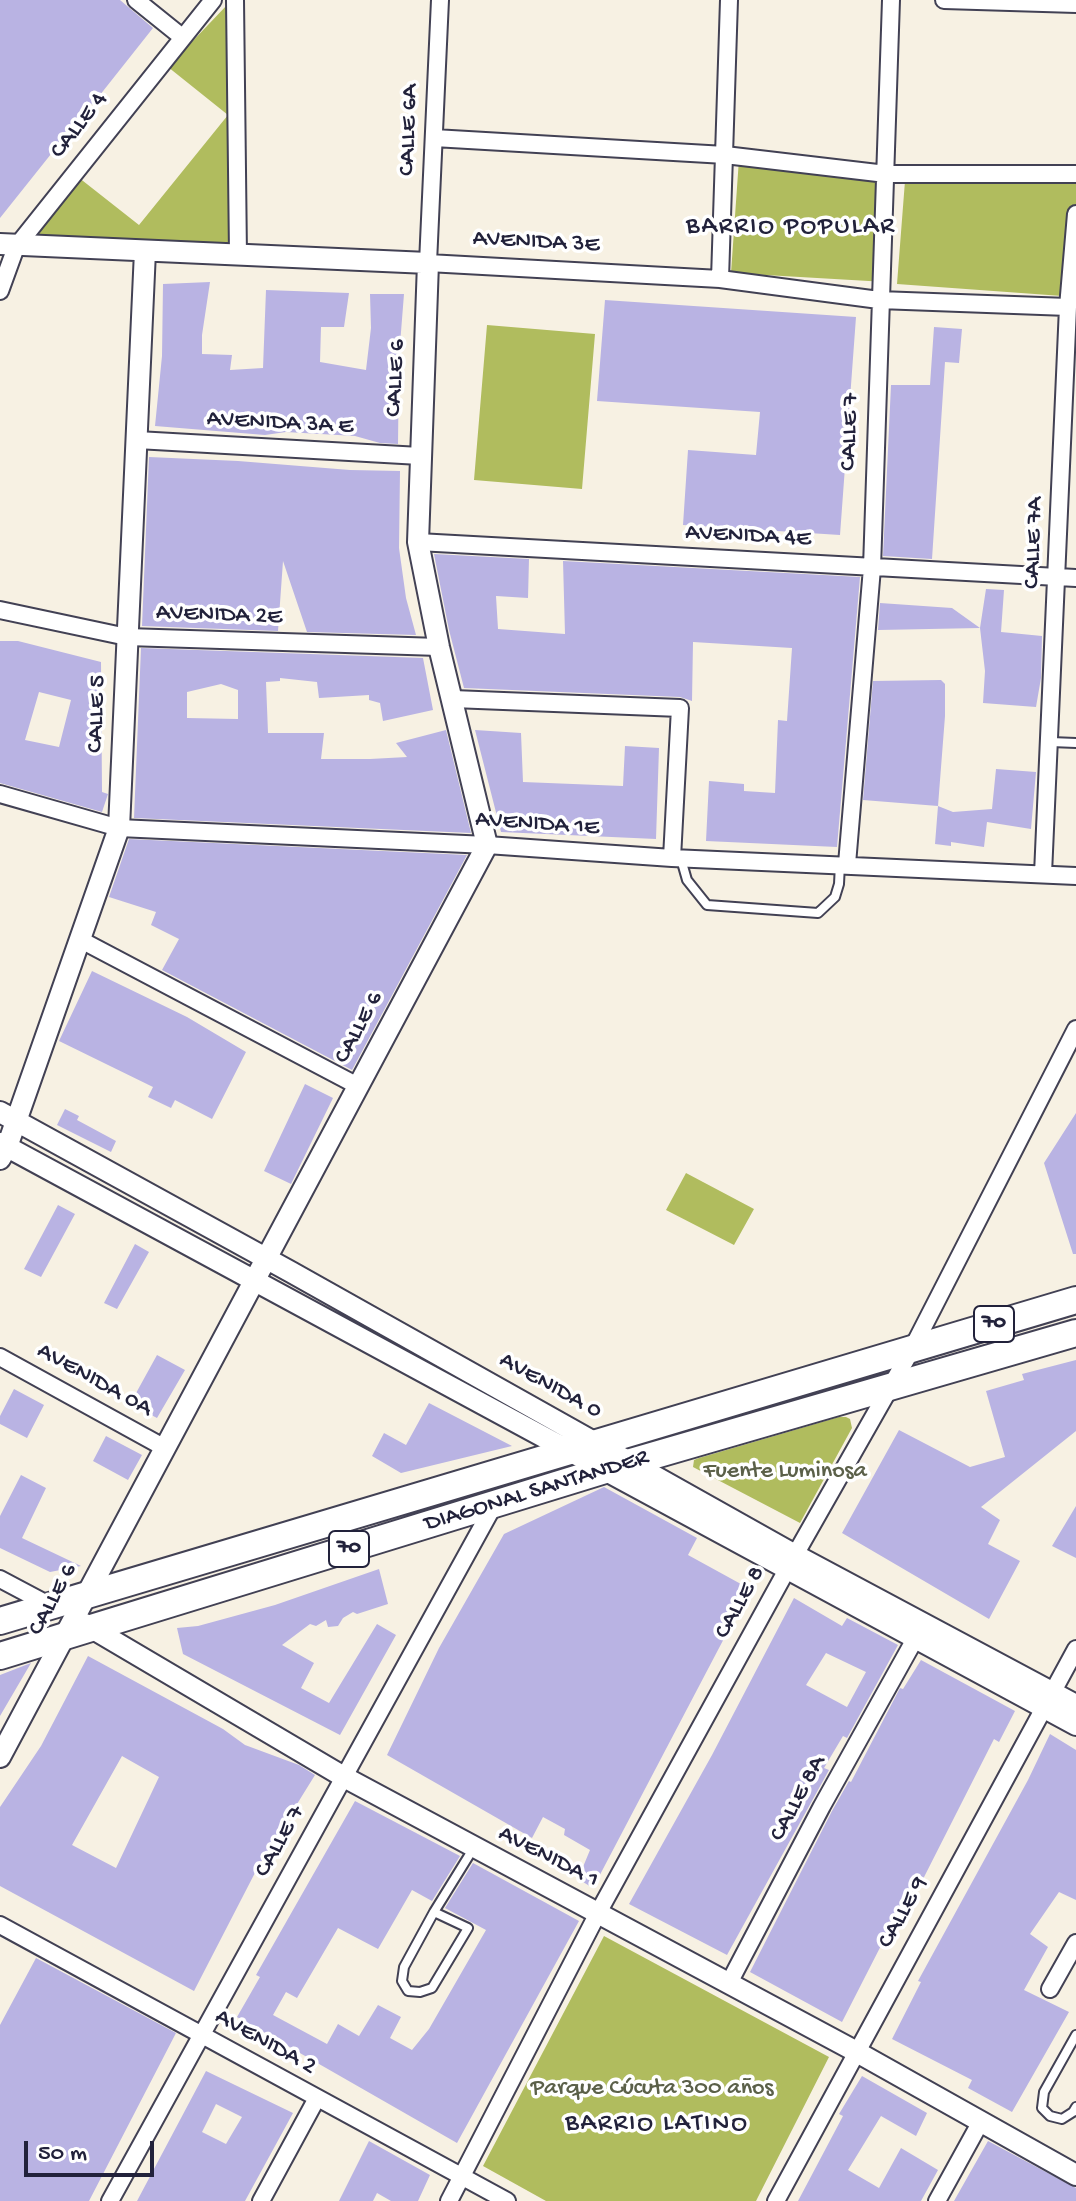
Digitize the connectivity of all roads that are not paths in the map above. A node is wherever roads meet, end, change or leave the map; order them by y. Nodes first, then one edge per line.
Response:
1 (136, 0) edge
2 (213, 0) edge
3 (235, 0) edge
4 (440, 0) edge
5 (729, 0) edge
6 (891, 0) edge
7 (944, 0) edge
8 (1076, 4) edge
9 (182, 37) junction
10 (434, 138) junction
11 (725, 155) junction
12 (886, 174) junction
13 (1076, 174) edge
14 (1076, 214) edge
15 (1075, 235) edge
16 (8, 245) edge
17 (145, 251) junction
18 (238, 255) junction
19 (1074, 257) edge
20 (428, 263) junction
21 (720, 279) junction
22 (0, 291) edge
23 (879, 300) junction
24 (1068, 307) junction
25 (137, 440) junction
26 (420, 456) junction
27 (418, 542) junction
28 (872, 568) junction
29 (1057, 577) junction
30 (1076, 578) edge
31 (0, 610) edge
32 (127, 637) junction
33 (439, 647) junction
34 (453, 699) junction
35 (1051, 742) junction
36 (1076, 743) edge
37 (0, 794) edge
38 (119, 828) junction
39 (487, 845) junction
40 (676, 858) junction
41 (844, 864) junction
42 (1043, 874) junction
43 (1076, 876) edge
44 (79, 939) junction
45 (1076, 1029) edge
46 (358, 1086) junction
47 (8, 1116) edge
48 (2, 1149) edge
49 (267, 1258) junction
50 (255, 1279) junction
51 (1076, 1300) edge
52 (1076, 1333) edge
53 (912, 1349) junction
54 (0, 1357) edge
55 (890, 1388) junction
56 (596, 1442) junction
57 (165, 1448) junction
58 (569, 1451) junction
59 (619, 1467) junction
60 (494, 1505) junction
61 (791, 1562) junction
62 (0, 1579) edge
63 (49, 1605) junction
64 (79, 1620) junction
65 (0, 1621) edge
66 (915, 1639) junction
67 (1076, 1649) edge
68 (0, 1656) edge
69 (1049, 1699) junction
70 (1076, 1705) edge
71 (1076, 1725) edge
72 (0, 1757) edge
73 (344, 1777) junction
74 (473, 1848) junction
75 (434, 1912) junction
76 (598, 1913) junction
77 (0, 1925) edge
78 (1076, 1943) edge
79 (729, 1983) junction
80 (1050, 1989) dead end
81 (201, 2035) junction
82 (1076, 2035) edge
83 (855, 2051) junction
84 (317, 2098) junction
85 (1076, 2107) edge
86 (980, 2123) junction
87 (1076, 2175) edge
88 (462, 2176) junction
89 (110, 2201) edge
90 (261, 2201) edge
91 (449, 2201) edge
92 (507, 2201) edge
93 (776, 2201) edge
94 (937, 2201) edge

1 - 9 street
2 - 9 street, CALLE 4
3 - 18 street
4 - 10 street, CALLE 6A
5 - 11 street
6 - 12 street, CALLE 7
7 - 8 street
9 - 16 street, CALLE 4
10 - 11 street
10 - 20 street, CALLE 6A
11 - 12 street
11 - 21 street
12 - 13 street
12 - 23 street, CALLE 7
14 - 15 street, CALLE 7A
15 - 19 street, CALLE 7A
16 - 17 street, AVENIDA 3E
16 - 22 street, CALLE 4
17 - 18 street, AVENIDA 3E
17 - 25 street, CALLE 5
18 - 20 street, AVENIDA 3E
19 - 24 street, CALLE 7A
20 - 21 street, AVENIDA 3E
20 - 26 street, CALLE 6
21 - 23 street, AVENIDA 3E
23 - 24 street, AVENIDA 3E
23 - 28 street, CALLE 7
24 - 29 street, CALLE 7A
25 - 26 street, AVENIDA 3A E
25 - 32 street, CALLE 5
26 - 27 street, CALLE 6
27 - 28 street, AVENIDA 4E
27 - 33 street, CALLE 6
28 - 29 street, AVENIDA 4E
28 - 41 street, CALLE 7
29 - 30 street, AVENIDA 4E
29 - 35 street, CALLE 7A
31 - 32 street, AVENIDA 2E
32 - 33 street, AVENIDA 2E
32 - 38 street, CALLE 5
33 - 34 street, CALLE 6
34 - 39 street, CALLE 6
34 - 40 street
35 - 36 lane
35 - 42 street, CALLE 7A
37 - 38 street, AVENIDA 1E
38 - 39 street, AVENIDA 1E
38 - 44 street, CALLE 5
39 - 40 street, AVENIDA 1E
39 - 46 street, CALLE 6
40 - 41 street, AVENIDA 1E
40 - 41 lane
41 - 42 street, AVENIDA 1E
42 - 43 street, AVENIDA 1E
44 - 46 street
44 - 47 street, CALLE 5
45 - 53 street, CALLE 8
46 - 49 street, CALLE 6
47 - 48 street, CALLE 5
47 - 49 street, AVENIDA 0
48 - 50 street, AVENIDA 0
49 - 50 street, CALLE 6
49 - 56 street, AVENIDA 0
50 - 57 street, CALLE 6
50 - 58 street, AVENIDA 0
51 - 53 main road, DIAGONAL SANTANDER / 70
52 - 55 main road, DIAGONAL SANTANDER / 70
53 - 55 street, CALLE 8
53 - 56 main road, DIAGONAL SANTANDER / 70
54 - 57 street, AVENIDA 0A
55 - 59 main road, DIAGONAL SANTANDER / 70
55 - 61 street, CALLE 8
56 - 58 main road, DIAGONAL SANTANDER / 70
56 - 59 street, AVENIDA 0
57 - 64 street, CALLE 6
58 - 59 street, AVENIDA 0
58 - 64 main road, DIAGONAL SANTANDER / 70
59 - 60 main road, DIAGONAL SANTANDER / 70
59 - 61 street, AVENIDA 0
60 - 64 main road, DIAGONAL SANTANDER / 70
60 - 73 street, CALLE 7
61 - 66 street, AVENIDA 0
61 - 69 street, AVENIDA 0
61 - 76 street, CALLE 8
62 - 63 street
63 - 64 main road, DIAGONAL SANTANDER / 70
63 - 65 main road, DIAGONAL SANTANDER / 70
64 - 68 main road, DIAGONAL SANTANDER / 70
64 - 72 street, CALLE 6
64 - 73 street, AVENIDA 1
66 - 69 street, AVENIDA 0
66 - 79 street, CALLE 8A
67 - 69 street, CALLE 9
69 - 70 street, AVENIDA 0
69 - 71 street, AVENIDA 0
69 - 83 street, CALLE 9
73 - 74 street, AVENIDA 1
73 - 81 street, CALLE 7
74 - 75 lane
74 - 76 street, AVENIDA 1
75 - 75 lane
76 - 79 street, AVENIDA 1
76 - 88 street, CALLE 8
77 - 81 street, AVENIDA 2
78 - 80 street
79 - 83 street, AVENIDA 1
81 - 84 street, AVENIDA 2
81 - 89 street, CALLE 7
82 - 85 lane
83 - 86 street, AVENIDA 1
83 - 93 street, CALLE 9
84 - 88 street, AVENIDA 2
84 - 90 street
86 - 87 street, AVENIDA 1
86 - 94 street
88 - 91 street, CALLE 8
88 - 92 street, AVENIDA 2

